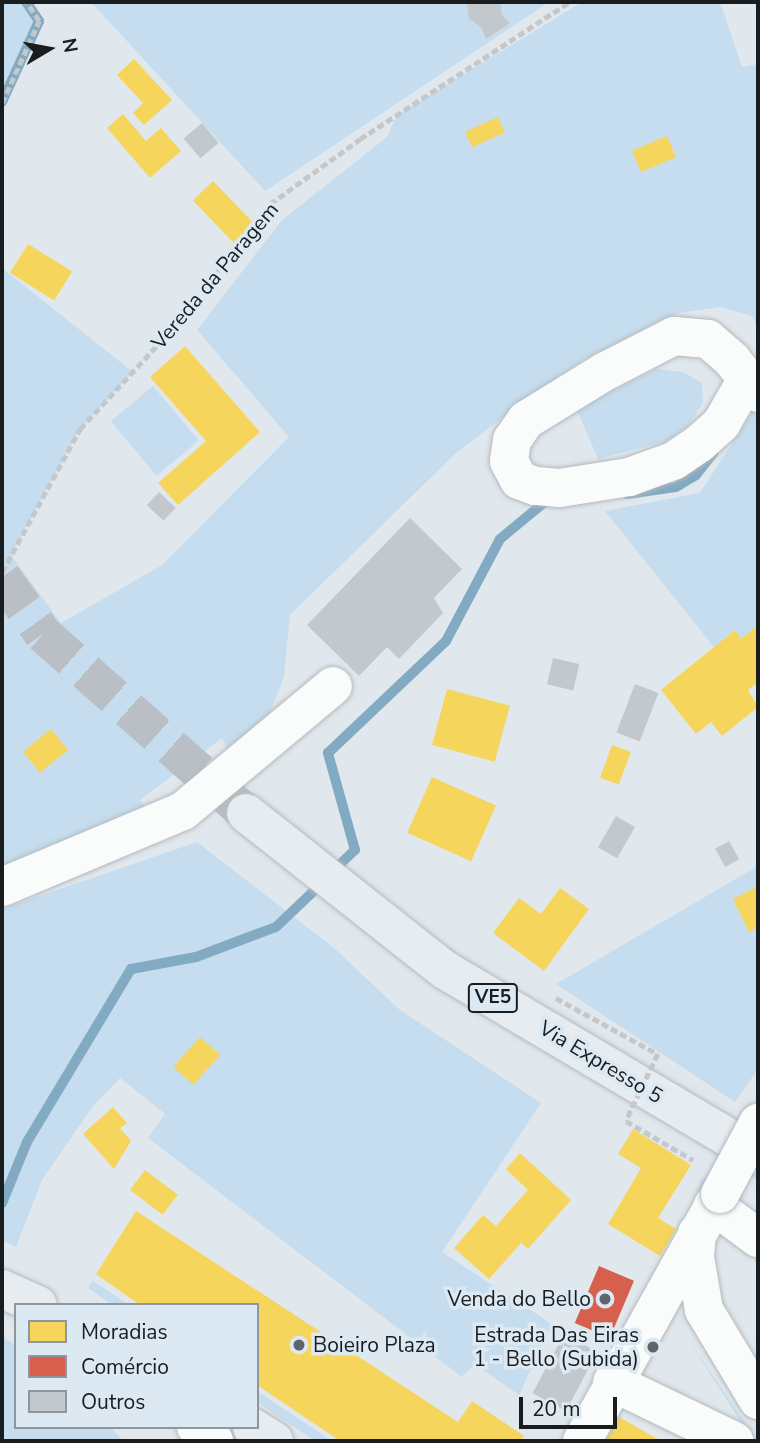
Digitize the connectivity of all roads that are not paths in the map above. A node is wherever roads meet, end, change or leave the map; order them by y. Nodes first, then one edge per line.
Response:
1 (752, 386) edge
2 (333, 687) dead end
3 (246, 814) tunnel mouth
4 (2, 887) edge
5 (758, 1123) edge
6 (758, 1155) edge
7 (710, 1211) junction
8 (758, 1238) edge
9 (2, 1289) edge
10 (34, 1303) edge
11 (612, 1382) junction
12 (758, 1400) edge
13 (199, 1429) edge
14 (256, 1429) edge
15 (214, 1441) edge
16 (274, 1441) edge
17 (582, 1441) edge
18 (734, 1441) edge

1 - 1 street
2 - 4 street
3 - 6 main road, Via Expresso 5 / VE5
5 - 7 street, bridge
7 - 8 street
7 - 11 street
7 - 12 street
9 - 10 main road
11 - 17 street
11 - 18 street
13 - 15 street
14 - 16 main road

